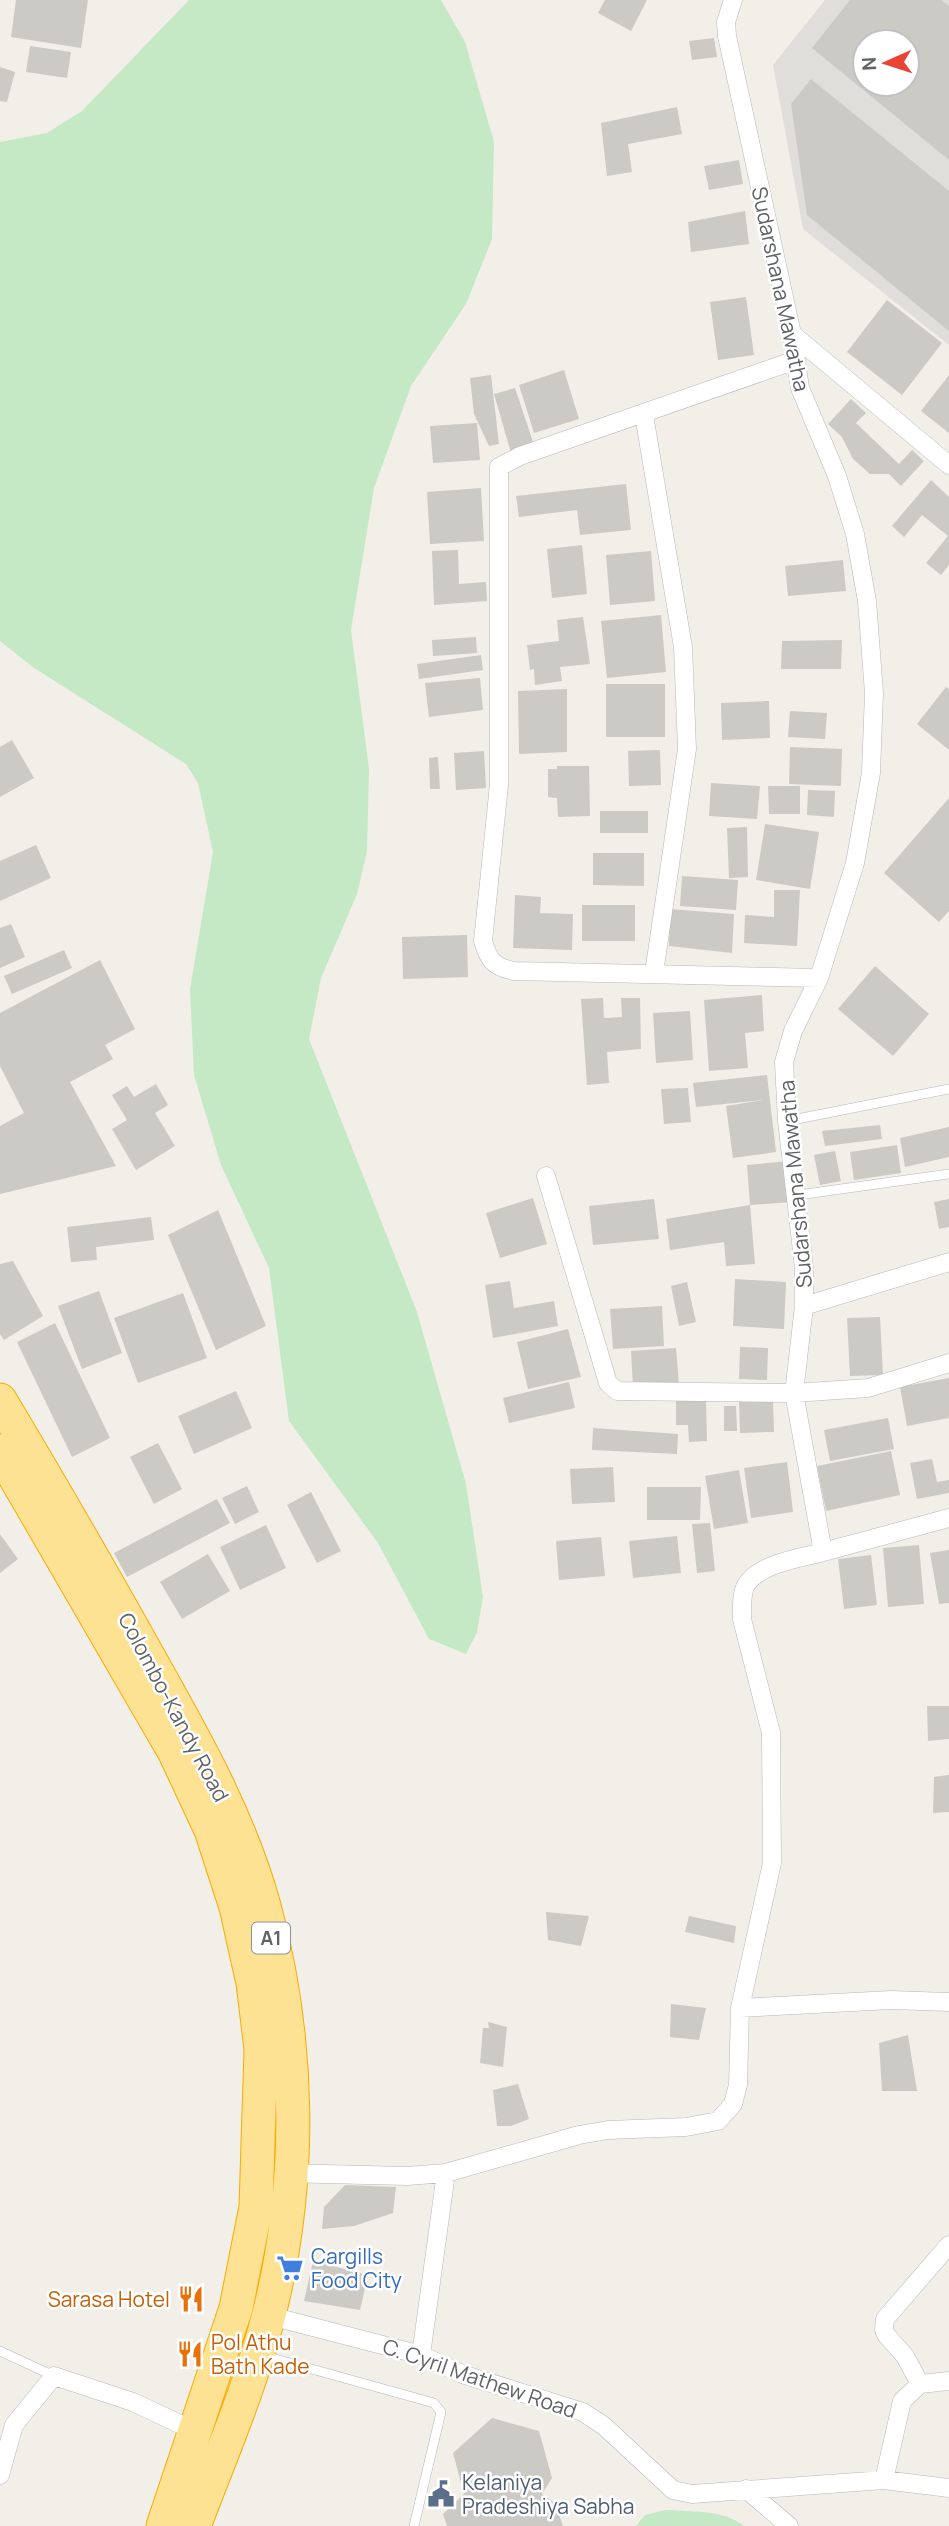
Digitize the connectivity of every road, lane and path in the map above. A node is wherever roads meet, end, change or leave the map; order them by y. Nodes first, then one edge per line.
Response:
1 (733, 0) edge
2 (792, 334) junction
3 (793, 361) junction
4 (644, 415) junction
5 (949, 465) edge
6 (654, 972) junction
7 (819, 978) junction
8 (949, 1090) edge
9 (787, 1121) junction
10 (949, 1174) edge
11 (546, 1176) dead end
12 (798, 1195) junction
13 (949, 1262) edge
14 (804, 1306) junction
15 (949, 1363) edge
16 (794, 1393) junction
17 (0, 1401) edge
18 (0, 1451) edge
19 (949, 1518) edge
20 (823, 1552) junction
21 (949, 2001) edge
22 (740, 2008) junction
23 (259, 2171) junction
24 (293, 2173) junction
25 (446, 2173) junction
26 (949, 2245) edge
27 (236, 2308) junction
28 (269, 2315) junction
29 (0, 2351) edge
30 (257, 2354) junction
31 (421, 2355) junction
32 (54, 2376) junction
33 (949, 2381) edge
34 (920, 2384) junction
35 (211, 2437) junction
36 (0, 2475) edge
37 (884, 2480) junction
38 (949, 2488) edge
39 (746, 2489) junction
40 (163, 2526) edge
41 (194, 2526) edge
42 (414, 2526) edge
43 (789, 2526) edge

1 - 2 street, Sudarshana Mawatha
2 - 3 street, Sudarshana Mawatha
2 - 5 street
3 - 4 street
3 - 7 street, Sudarshana Mawatha
4 - 6 street
4 - 6 street
6 - 7 street
7 - 9 street, Sudarshana Mawatha
8 - 9 lane
9 - 12 street, Sudarshana Mawatha
10 - 12 lane
11 - 16 street
12 - 14 street, Sudarshana Mawatha
13 - 14 street
14 - 16 street, Sudarshana Mawatha
15 - 16 street
16 - 20 street, Sudarshana Mawatha
17 - 24 highway, Colombo-Kandy Road / A1
18 - 23 highway, Colombo-Kandy Road / A1
19 - 20 street
20 - 22 street
21 - 22 street
22 - 25 street
23 - 24 street
23 - 27 highway, Colombo-Kandy Road / A1
24 - 25 street
24 - 28 highway, Colombo-Kandy Road / A1
25 - 31 street
26 - 34 street
27 - 28 street, C. Cyril Mathew Road
27 - 35 highway, Colombo-Kandy Road / A1
28 - 30 highway, Colombo-Kandy Road / A1
28 - 31 street, C. Cyril Mathew Road
29 - 32 lane
30 - 35 highway, Colombo-Kandy Road / A1
30 - 42 lane
31 - 39 street, C. Cyril Mathew Road
32 - 35 street
32 - 36 street
33 - 34 street
34 - 37 street
35 - 40 highway, Colombo-Kandy Road / A1
35 - 41 highway, Colombo-Kandy Road / A1
37 - 38 street, C. Cyril Mathew Road
37 - 39 street, C. Cyril Mathew Road
39 - 43 street

